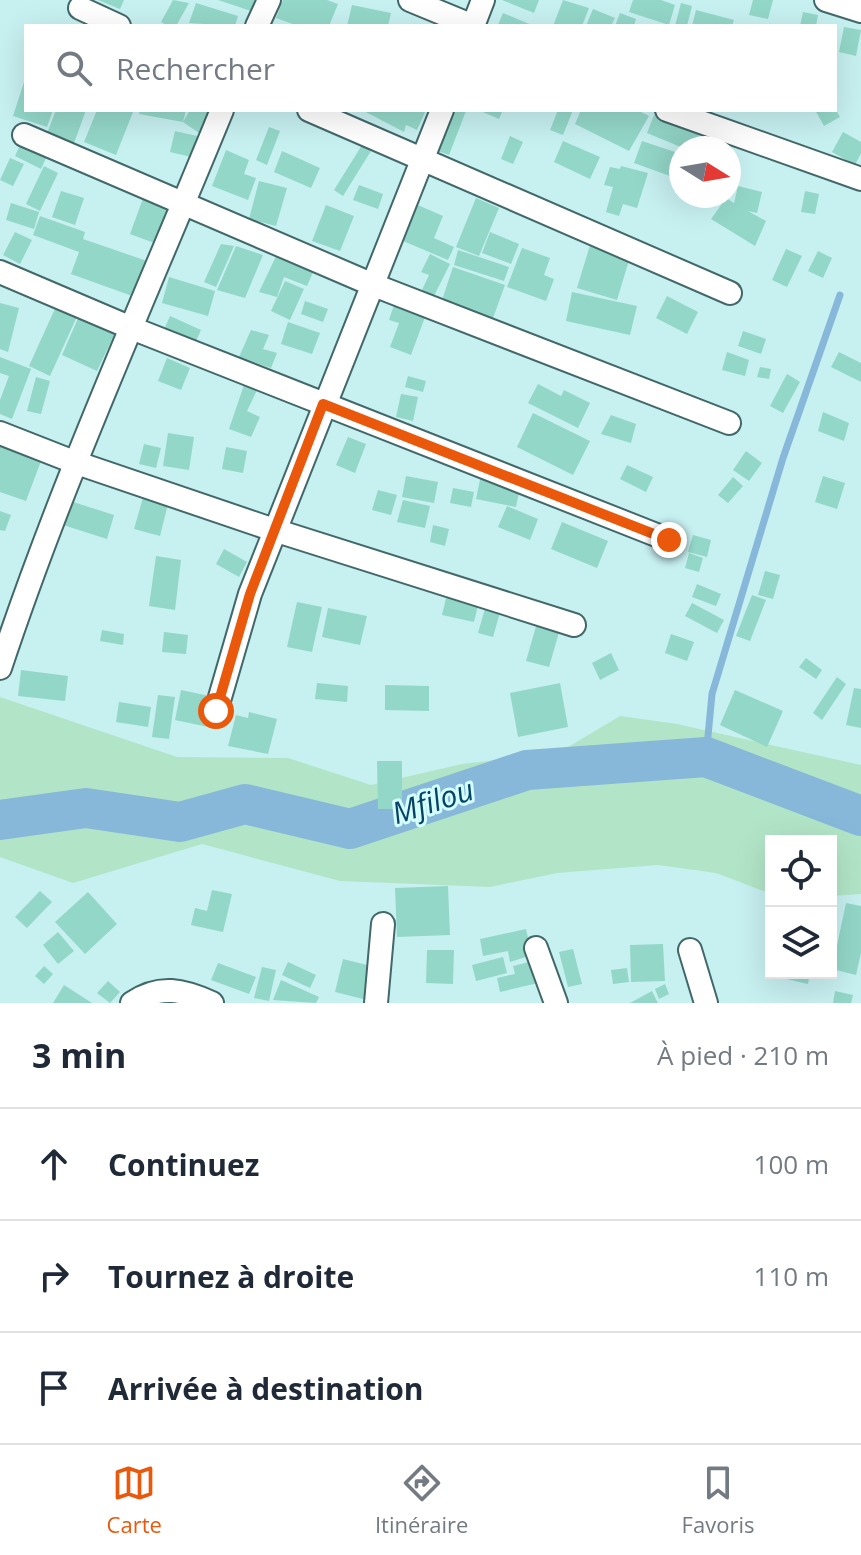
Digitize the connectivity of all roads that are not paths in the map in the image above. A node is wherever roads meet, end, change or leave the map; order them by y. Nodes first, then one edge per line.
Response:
1 (269, 0) edge
2 (410, 0) edge
3 (483, 0) edge
4 (826, 0) edge
5 (80, 8) dead end
6 (861, 11) edge
7 (115, 24) edge
8 (258, 24) edge
9 (468, 24) edge
10 (474, 24) edge
11 (221, 112) edge
12 (314, 112) edge
13 (441, 112) edge
14 (673, 112) edge
15 (24, 135) dead end
16 (424, 158) junction
17 (861, 179) edge
18 (184, 202) junction
19 (0, 272) edge
20 (371, 284) junction
21 (730, 293) dead end
22 (129, 327) junction
23 (323, 404) junction
24 (729, 423) dead end
25 (0, 433) edge
26 (74, 462) junction
27 (274, 530) junction
28 (669, 540) dead end
29 (574, 625) dead end
30 (0, 668) edge
31 (216, 711) dead end
32 (383, 924) dead end
33 (536, 948) dead end
34 (690, 950) dead end
35 (132, 1003) edge
36 (212, 1003) edge
37 (376, 1003) edge
38 (556, 1003) edge
39 (706, 1003) edge

1 - 8 street
2 - 9 street
3 - 10 street
4 - 6 street
5 - 7 street
11 - 18 street
12 - 16 street
13 - 16 street
14 - 17 street
15 - 18 street
16 - 20 street
16 - 21 street
18 - 20 street
18 - 22 street
19 - 22 street
20 - 23 street
20 - 24 street
22 - 23 street
22 - 26 street
23 - 27 street
23 - 28 street
25 - 26 street
26 - 27 street
26 - 30 street
27 - 29 street
27 - 31 street
32 - 37 street
33 - 38 street
34 - 39 street
35 - 36 street

